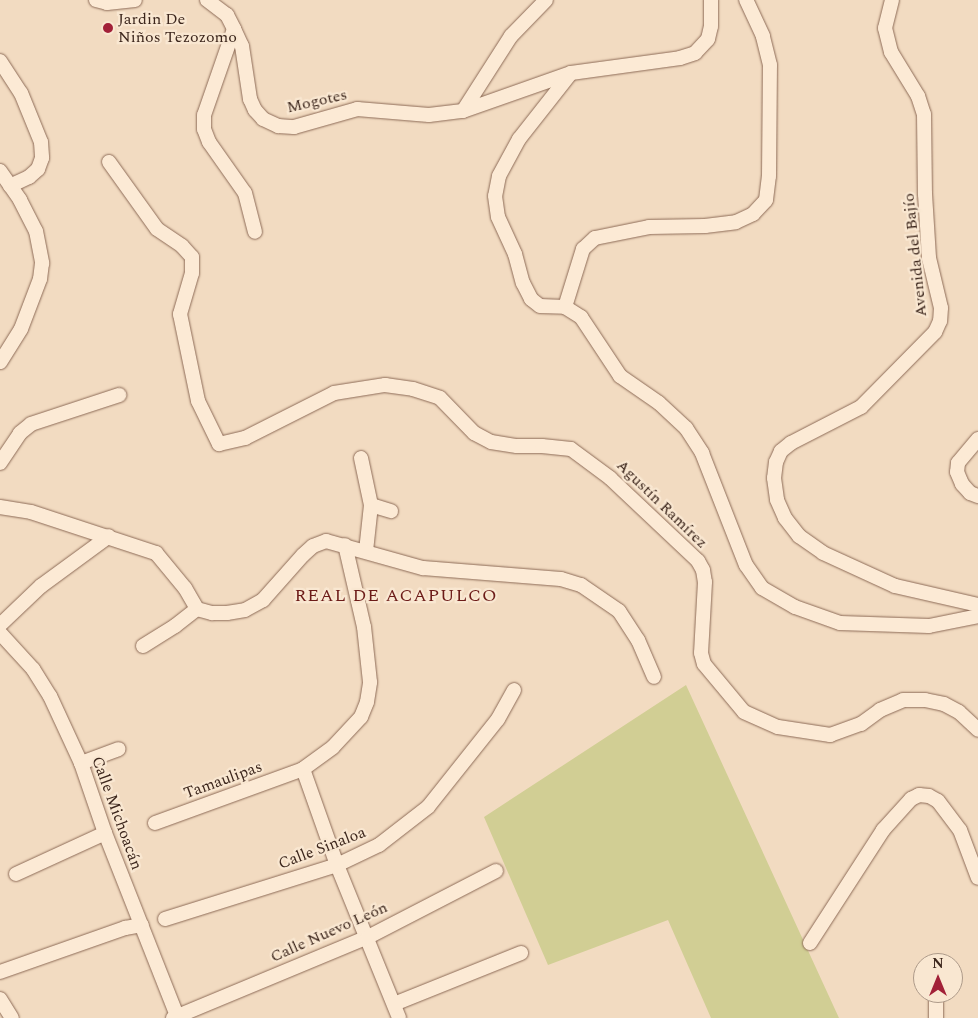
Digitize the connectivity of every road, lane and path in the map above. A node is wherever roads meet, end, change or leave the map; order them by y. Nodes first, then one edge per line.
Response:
1 (96, 0) edge
2 (135, 0) edge
3 (207, 0) edge
4 (546, 0) edge
5 (711, 0) edge
6 (746, 0) edge
7 (892, 0) edge
8 (234, 28) junction
9 (0, 60) edge
10 (571, 73) junction
11 (464, 111) junction
12 (109, 162) dead end
13 (0, 171) edge
14 (10, 186) junction
15 (255, 232) dead end
16 (565, 307) junction
17 (0, 362) edge
18 (119, 395) dead end
19 (978, 439) edge
20 (361, 458) dead end
21 (0, 463) edge
22 (978, 496) edge
23 (371, 505) junction
24 (0, 507) edge
25 (391, 511) dead end
26 (109, 536) junction
27 (344, 545) junction
28 (366, 551) junction
29 (978, 604) edge
30 (197, 609) junction
31 (978, 616) edge
32 (0, 625) edge
33 (0, 633) edge
34 (143, 646) dead end
35 (654, 677) dead end
36 (514, 690) dead end
37 (978, 730) edge
38 (118, 749) dead end
39 (81, 763) junction
40 (303, 769) junction
41 (155, 823) dead end
42 (105, 834) junction
43 (337, 865) junction
44 (496, 872) dead end
45 (16, 874) dead end
46 (978, 878) edge
47 (165, 919) dead end
48 (142, 925) junction
49 (368, 937) junction
50 (810, 943) dead end
51 (521, 953) dead end
52 (0, 972) edge
53 (0, 999) edge
54 (936, 1003) edge
55 (394, 1004) junction
56 (12, 1018) edge
57 (176, 1018) edge
58 (399, 1018) edge
59 (936, 1018) edge

1 - 2 street
3 - 8 street, Mogotes
4 - 11 street
5 - 10 street, Mogotes
6 - 16 street
7 - 29 street, Avenida del Bajío
8 - 11 street, Mogotes
8 - 15 street
9 - 14 street
10 - 11 street, Mogotes
10 - 16 street
12 - 37 street, Agustín Ramírez
13 - 14 street
14 - 17 street
16 - 31 street
18 - 21 street
19 - 22 street
20 - 23 street
23 - 25 street
23 - 28 street
24 - 26 street
26 - 30 street
26 - 32 street
27 - 28 street
27 - 30 street
27 - 40 street, Tamaulipas
28 - 35 street
30 - 34 street
33 - 39 street, Calle Michoacán
36 - 43 street, Calle Sinaloa
38 - 39 street
39 - 42 street, Calle Michoacán
40 - 41 street, Tamaulipas
40 - 43 street
42 - 45 street
42 - 48 street, Calle Michoacán
43 - 47 street, Calle Sinaloa
43 - 49 street
44 - 49 street, Calle Nuevo León
46 - 50 street
48 - 52 street
48 - 57 street, Calle Michoacán
49 - 55 street
49 - 57 street, Calle Nuevo León
51 - 55 street
53 - 56 street
54 - 59 street
55 - 58 street

